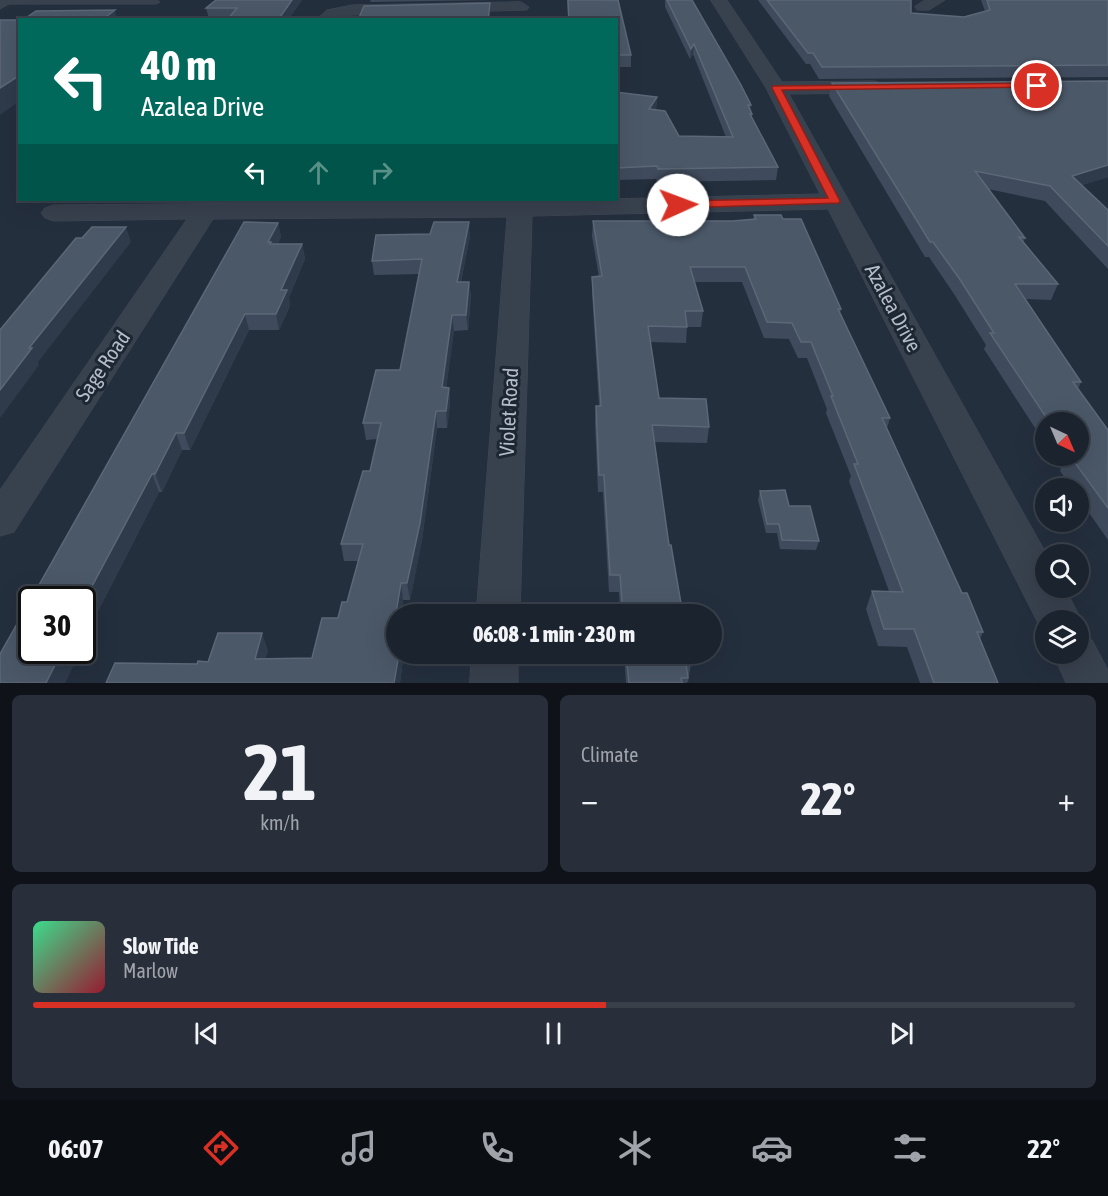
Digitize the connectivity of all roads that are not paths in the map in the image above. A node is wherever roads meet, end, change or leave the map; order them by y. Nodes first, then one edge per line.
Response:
1 (719, 0) edge
2 (937, 0) edge
3 (4, 2) edge
4 (156, 2) dead end
5 (922, 7) dead end
6 (522, 9) edge
7 (327, 18) edge
8 (895, 87) edge
9 (776, 88) junction
10 (835, 201) junction
11 (520, 209) junction
12 (206, 211) junction
13 (54, 213) dead end
14 (0, 521) edge
15 (499, 604) edge
16 (1054, 610) edge
17 (495, 664) edge
18 (1081, 664) edge
19 (494, 683) edge
20 (1090, 683) edge

1 - 9 street, Azalea Drive
2 - 5 street
3 - 4 lane
6 - 7 street
8 - 9 street
9 - 10 street, Azalea Drive
10 - 11 street
10 - 16 street, Azalea Drive
11 - 12 street
11 - 15 street, Violet Road
12 - 13 street
12 - 14 street, Sage Road
17 - 19 street
18 - 20 street

